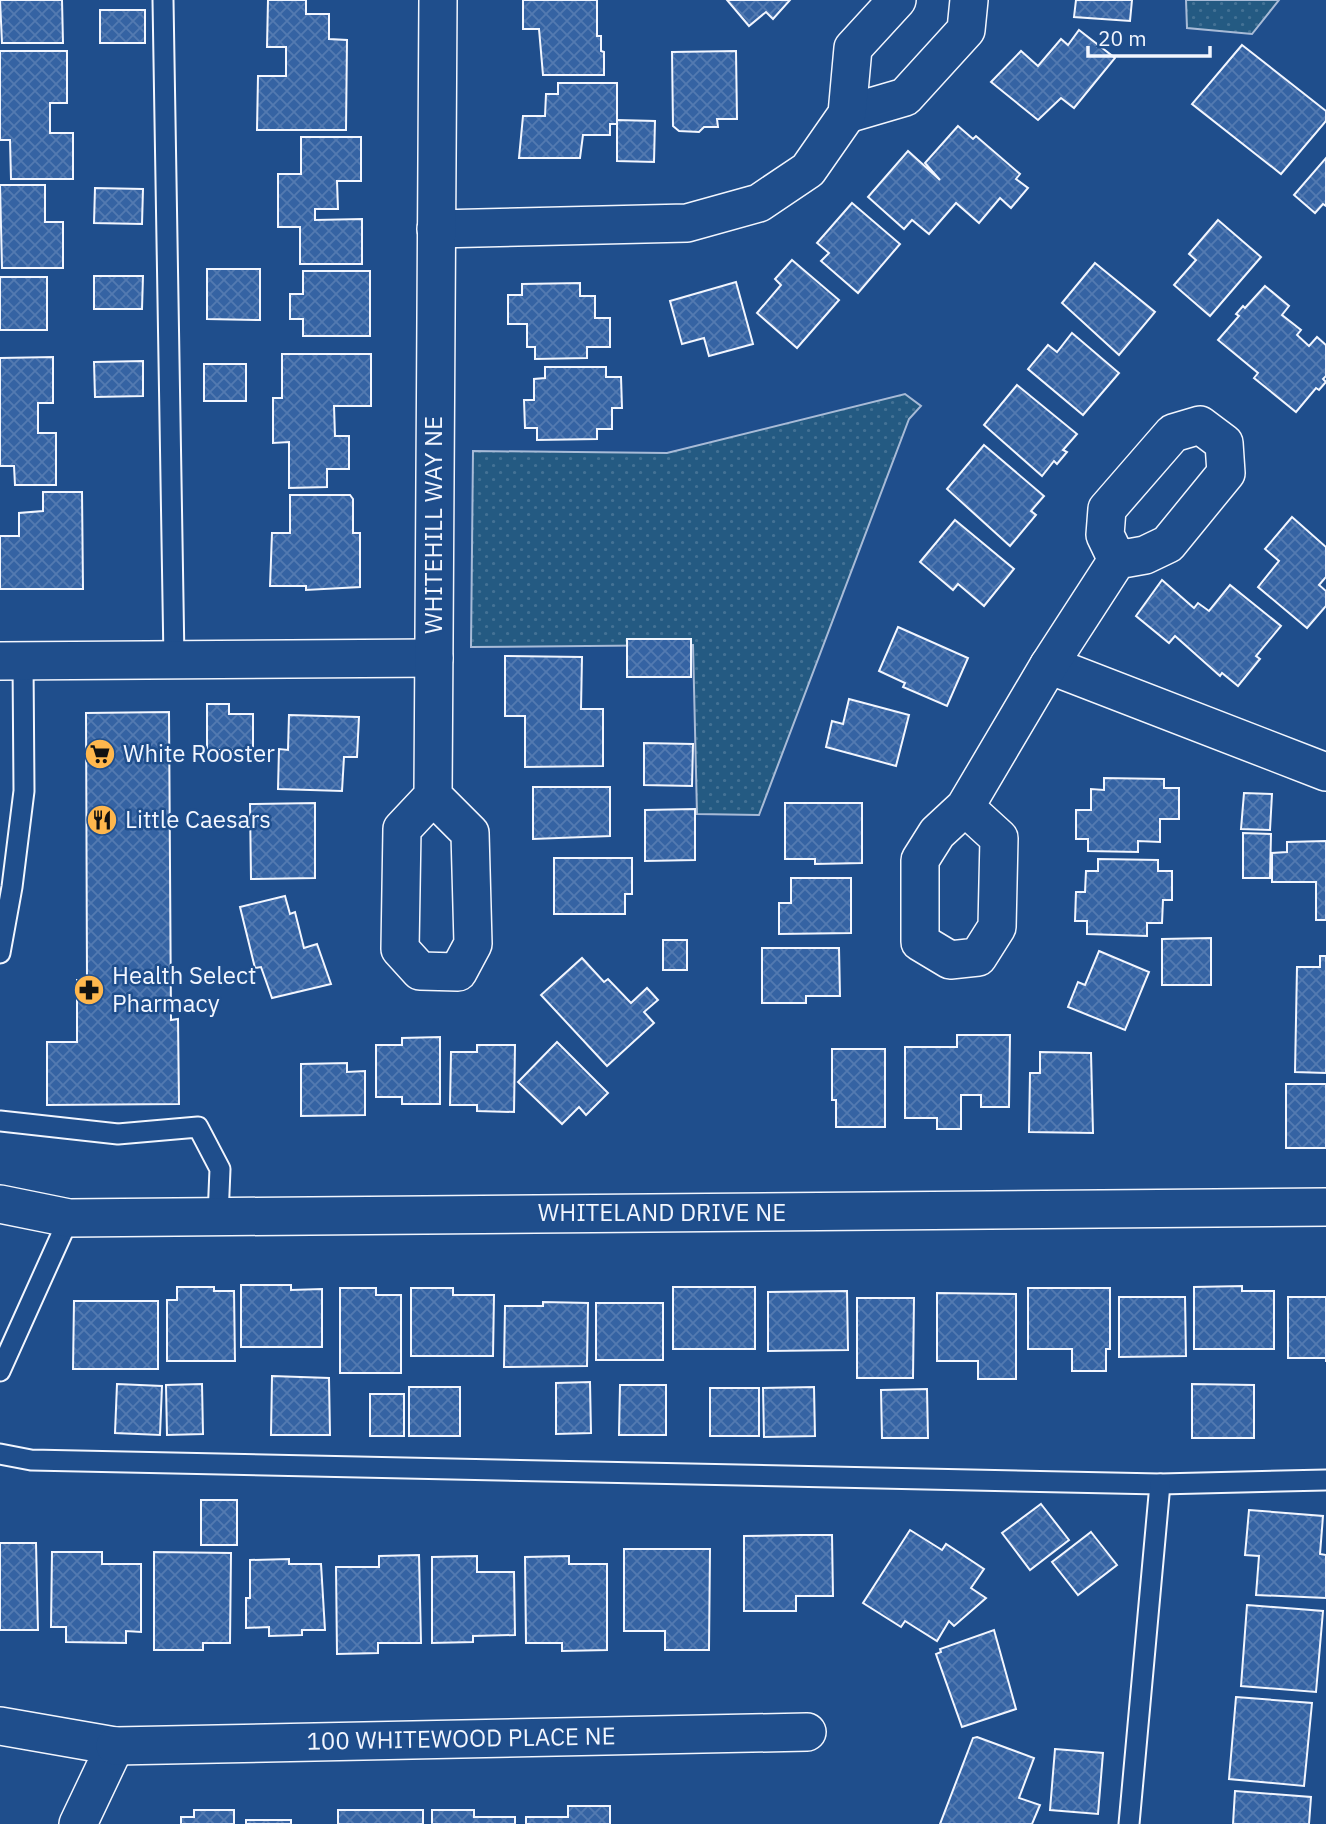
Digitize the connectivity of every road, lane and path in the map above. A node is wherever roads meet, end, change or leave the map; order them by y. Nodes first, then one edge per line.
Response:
1 (163, 0) edge
2 (438, 0) edge
3 (897, 0) edge
4 (970, 0) edge
5 (847, 114) junction
6 (436, 229) junction
7 (1117, 560) dead end
8 (434, 658) junction
9 (174, 660) junction
10 (11, 661) edge
11 (1049, 665) junction
12 (1326, 772) edge
13 (433, 796) dead end
14 (965, 807) dead end
15 (0, 953) edge
16 (0, 1121) edge
17 (0, 1204) edge
18 (1326, 1207) edge
19 (218, 1217) junction
20 (69, 1218) junction
21 (0, 1371) edge
22 (0, 1454) edge
23 (1326, 1480) edge
24 (1160, 1484) junction
25 (0, 1726) edge
26 (807, 1732) dead end
27 (115, 1746) junction
28 (78, 1824) edge
29 (1129, 1824) edge

1 - 9 lane
2 - 6 street, WHITEHILL WAY NE
3 - 5 street
4 - 5 street
5 - 6 street
6 - 8 street, WHITEHILL WAY NE
7 - 11 street
8 - 9 street, WHITEHILL WAY NE
8 - 13 street
9 - 10 street, WHITEHILL WAY NE
10 - 15 lane
11 - 12 street
11 - 14 street
16 - 19 lane
17 - 20 street, WHITELAND DRIVE NE
18 - 19 street, WHITELAND DRIVE NE
19 - 20 street, WHITELAND DRIVE NE
20 - 21 lane
22 - 24 lane
23 - 24 lane
24 - 29 lane
25 - 27 street, 100 WHITEWOOD PLACE NE
26 - 27 street, 100 WHITEWOOD PLACE NE
27 - 28 street

